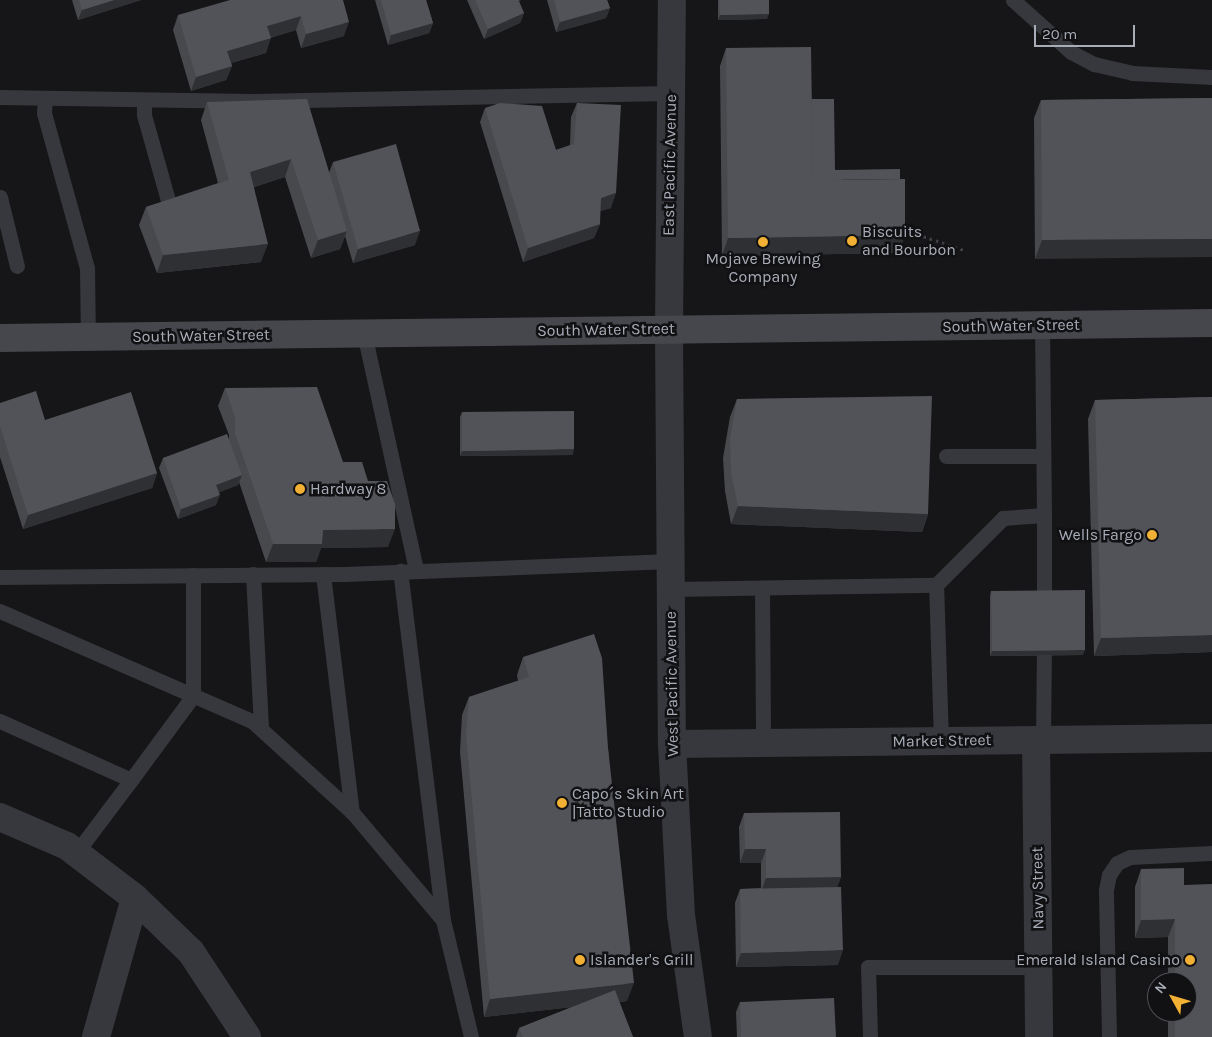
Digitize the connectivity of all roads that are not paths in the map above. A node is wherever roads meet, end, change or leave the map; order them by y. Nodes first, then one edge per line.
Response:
1 (672, 0) edge
2 (1013, 0) edge
3 (1212, 77) edge
4 (671, 93) junction
5 (0, 97) edge
6 (45, 98) junction
7 (144, 100) junction
8 (251, 101) junction
9 (249, 120) edge
10 (0, 196) edge
11 (169, 204) edge
12 (17, 266) dead end
13 (1212, 323) edge
14 (1042, 325) junction
15 (669, 330) junction
16 (364, 333) junction
17 (88, 337) junction
18 (0, 338) edge
19 (946, 456) dead end
20 (1043, 456) junction
21 (1044, 515) junction
22 (671, 561) junction
23 (416, 570) junction
24 (400, 572) junction
25 (253, 574) junction
26 (323, 574) junction
27 (192, 575) junction
28 (0, 577) edge
29 (936, 584) junction
30 (762, 588) junction
31 (671, 589) junction
32 (0, 611) edge
33 (193, 696) junction
34 (0, 721) edge
35 (261, 729) junction
36 (1212, 738) edge
37 (1040, 740) junction
38 (940, 741) junction
39 (763, 742) junction
40 (672, 744) junction
41 (131, 780) junction
42 (352, 812) junction
43 (0, 817) edge
44 (76, 853) junction
45 (1212, 853) edge
46 (135, 898) junction
47 (443, 920) junction
48 (1039, 966) junction
49 (96, 1037) edge
50 (247, 1037) edge
51 (470, 1037) edge
52 (698, 1037) edge
53 (870, 1037) edge
54 (1039, 1037) edge
55 (1108, 1037) edge

1 - 4 street, East Pacific Avenue
2 - 3 lane
4 - 8 lane
4 - 15 street, East Pacific Avenue
5 - 6 lane
6 - 7 lane
6 - 17 lane
7 - 8 lane
7 - 11 lane
8 - 9 lane
10 - 12 lane
13 - 14 main road, South Water Street
14 - 15 main road, South Water Street
14 - 20 lane
15 - 16 main road, South Water Street
15 - 22 street, West Pacific Avenue
16 - 17 main road, South Water Street
16 - 23 lane
17 - 18 main road, South Water Street
19 - 20 lane
20 - 21 lane
21 - 29 lane
21 - 37 lane
22 - 23 lane
22 - 31 street, West Pacific Avenue
23 - 24 lane
24 - 26 lane
24 - 47 lane
25 - 26 lane
25 - 27 lane
25 - 35 lane
26 - 42 lane
27 - 28 lane
27 - 33 lane
29 - 30 lane
29 - 38 lane
30 - 31 lane
30 - 39 lane
31 - 40 street, West Pacific Avenue
32 - 33 lane
33 - 35 lane
33 - 41 lane
34 - 41 lane
35 - 42 lane
36 - 37 street, Market Street
37 - 38 street, Market Street
37 - 48 street, Navy Street
38 - 39 street, Market Street
39 - 40 street, Market Street
40 - 52 street, West Pacific Avenue
41 - 44 lane
42 - 47 lane
43 - 44 street
44 - 46 street
45 - 55 lane
46 - 49 street
46 - 50 street
47 - 51 lane
48 - 53 lane
48 - 54 street, Navy Street

